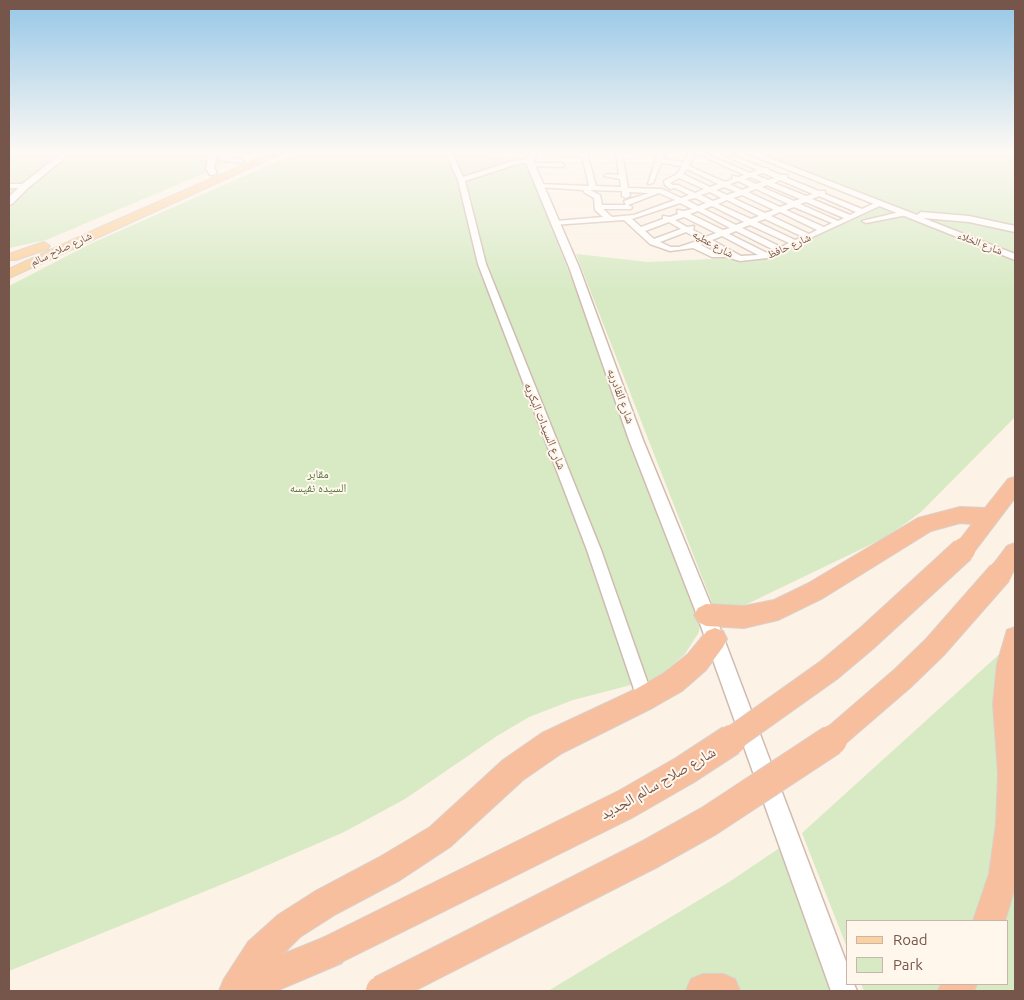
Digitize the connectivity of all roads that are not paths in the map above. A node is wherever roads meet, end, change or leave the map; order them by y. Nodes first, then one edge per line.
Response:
1 (151, 200) edge
2 (172, 200) edge
3 (466, 200) edge
4 (546, 200) edge
5 (597, 200) edge
6 (629, 200) edge
7 (639, 200) edge
8 (657, 200) edge
9 (679, 200) joint
10 (703, 200) edge
11 (724, 200) edge
12 (732, 200) edge
13 (763, 200) edge
14 (784, 200) edge
15 (805, 200) edge
16 (809, 200) edge
17 (837, 200) edge
18 (867, 200) edge
19 (760, 201) junction
20 (840, 201) junction
21 (630, 203) junction
22 (666, 204) junction
23 (712, 204) junction
24 (794, 204) junction
25 (880, 204) junction
26 (598, 206) junction
27 (747, 207) junction
28 (826, 207) junction
29 (698, 209) junction
30 (651, 210) junction
31 (780, 210) junction
32 (812, 212) junction
33 (862, 212) junction
34 (731, 213) junction
35 (685, 214) junction
36 (905, 214) junction
37 (766, 216) junction
38 (628, 218) junction
39 (717, 218) junction
40 (799, 218) junction
41 (850, 218) junction
42 (610, 220) junction
43 (669, 220) junction
44 (750, 222) junction
45 (866, 222) dead end
46 (556, 223) junction
47 (703, 224) junction
48 (837, 224) junction
49 (784, 225) junction
50 (736, 228) junction
51 (1015, 229) edge
52 (687, 230) junction
53 (824, 230) junction
54 (639, 231) junction
55 (769, 231) junction
56 (722, 233) junction
57 (810, 236) junction
58 (667, 237) junction
59 (755, 237) junction
60 (706, 240) junction
61 (653, 242) junction
62 (741, 243) junction
63 (795, 243) junction
64 (694, 245) junction
65 (685, 248) junction
66 (725, 250) junction
67 (781, 250) junction
68 (11, 256) edge
69 (766, 256) junction
70 (1015, 256) edge
71 (740, 259) junction
72 (9, 274) edge
73 (1015, 484) edge
74 (990, 516) junction
75 (1008, 562) edge
76 (706, 615) junction
77 (1015, 638) edge
78 (715, 639) junction
79 (645, 698) junction
80 (989, 920) edge
81 (236, 991) edge
82 (381, 991) edge
83 (703, 991) edge
84 (723, 991) edge
85 (844, 991) edge

1 - 68 main road, شارع صلاح سالم
2 - 72 main road, شارع صلاح سالم
3 - 79 street, شارع السيدات البكريه
4 - 46 street, شارع القادريه
5 - 26 street
6 - 21 street
7 - 21 street
8 - 22 street
9 - 22 street
9 - 29 street
10 - 23 street
11 - 23 street
12 - 27 street
13 - 19 street
14 - 24 street
15 - 24 street
16 - 28 street
17 - 20 street
18 - 25 street, شارع الخلاء
19 - 27 street
19 - 31 street
20 - 28 street
20 - 33 street
21 - 26 street
21 - 30 street, شارع عطيه
21 - 38 street
22 - 30 street
22 - 35 street
23 - 29 street
23 - 34 street
24 - 31 street
24 - 32 street
25 - 33 street, شارع حافظ
25 - 36 street, شارع الخلاء
26 - 42 street
27 - 34 street
27 - 37 street
28 - 32 street
28 - 41 street
29 - 35 street
29 - 39 street
30 - 38 street
30 - 43 street, شارع عطيه
31 - 37 street
31 - 40 street
32 - 40 street
32 - 48 street
33 - 41 street, شارع حافظ
34 - 39 street
34 - 44 street
35 - 43 street
35 - 47 street
36 - 45 street
36 - 51 street
36 - 70 street, شارع الخلاء
37 - 44 street
37 - 49 street
38 - 42 street
38 - 54 street
39 - 47 street
39 - 50 street
40 - 49 street
40 - 53 street
41 - 48 street, شارع حافظ
42 - 46 street
43 - 52 street, شارع عطيه
43 - 54 street
44 - 50 street
44 - 55 street
46 - 76 street, شارع القادريه
47 - 52 street
47 - 56 street
48 - 53 street, شارع حافظ
49 - 55 street
49 - 57 street
50 - 56 street
50 - 59 street
52 - 58 street
52 - 60 street, شارع عطيه
53 - 57 street, شارع حافظ
54 - 61 street
55 - 59 street
55 - 63 street
56 - 60 street
56 - 62 street
57 - 63 street, شارع حافظ
58 - 61 street
58 - 65 street
59 - 62 street
59 - 67 street
60 - 64 street
60 - 66 street, شارع عطيه
61 - 65 street
62 - 66 street
62 - 69 street
63 - 67 street, شارع حافظ
64 - 65 street
64 - 71 street, شارع حافظ
66 - 71 street, شارع عطيه
67 - 69 street, شارع حافظ
68 - 72 main road
69 - 71 street, شارع حافظ
73 - 74 highway, شارع صلاح سالم الجديد
74 - 76 highway
74 - 81 highway, شارع صلاح سالم الجديد, bridge
75 - 82 highway, bridge
76 - 78 street, شارع القادريه
77 - 80 highway
78 - 79 highway
78 - 85 street, شارع القادريه
79 - 81 highway
83 - 84 highway

